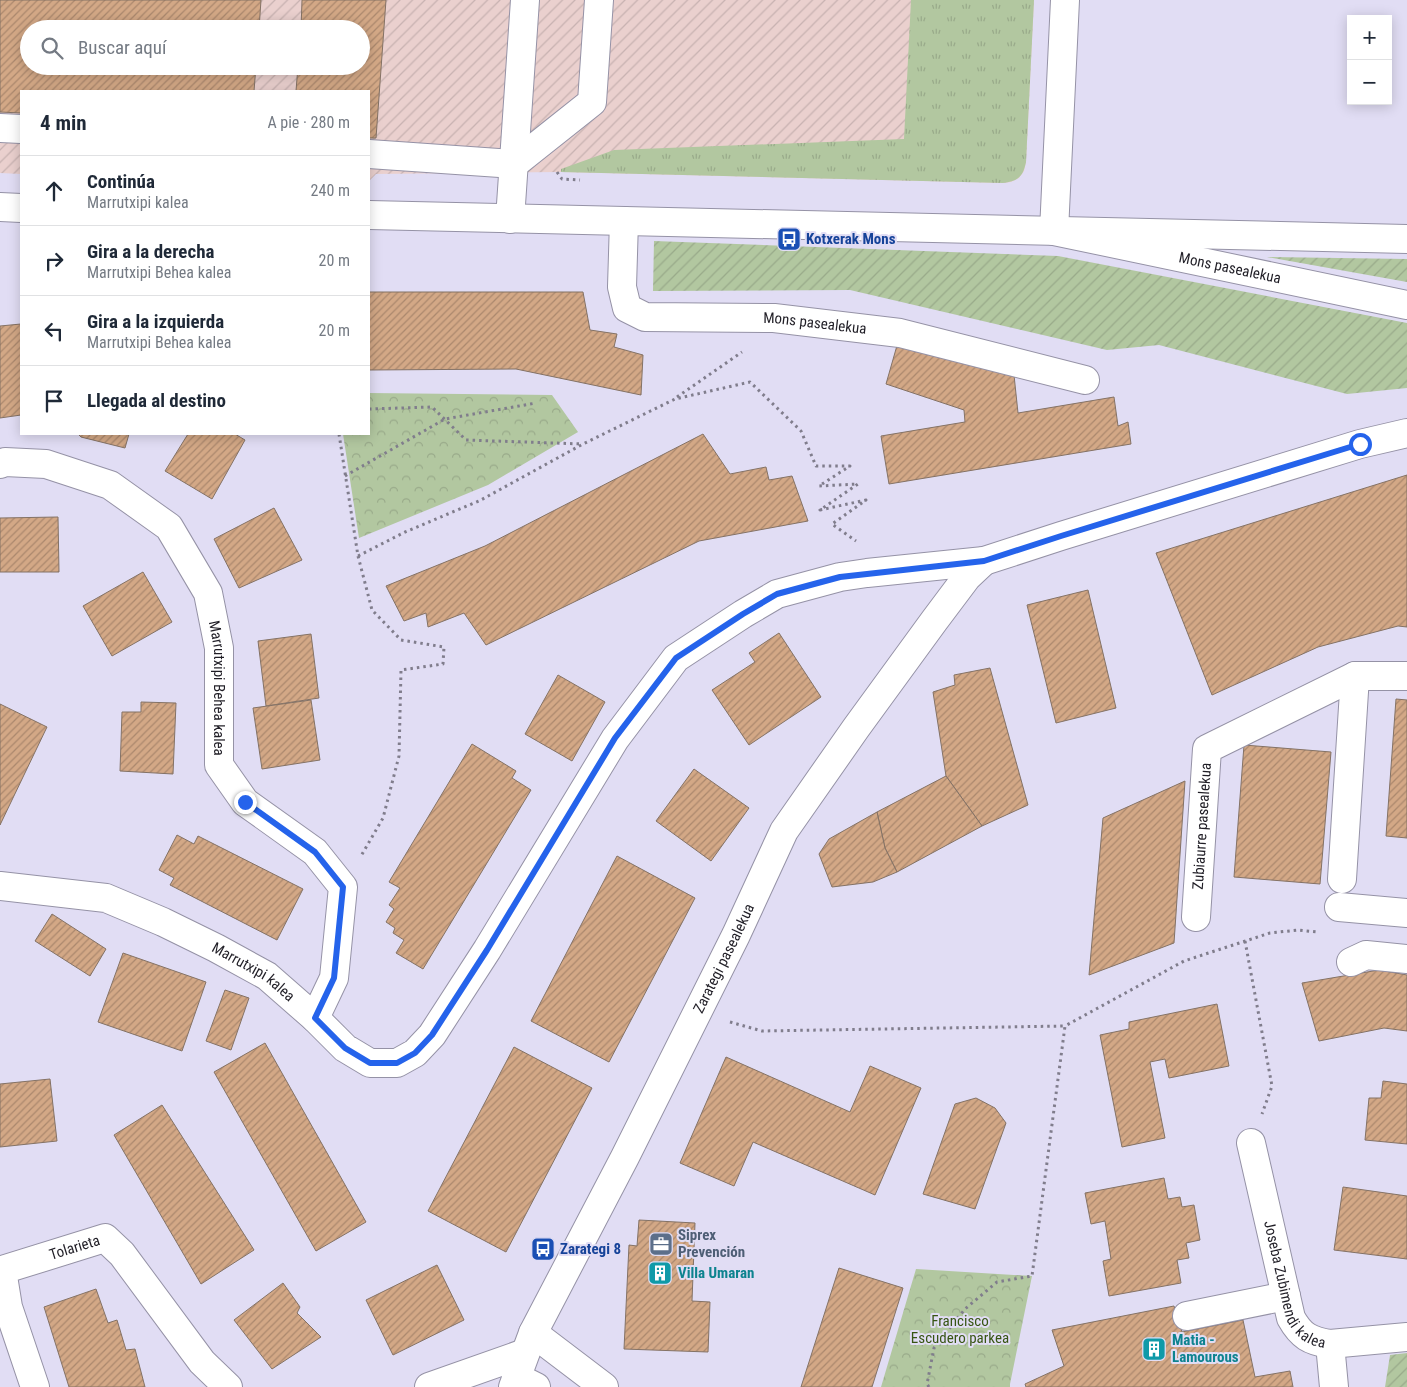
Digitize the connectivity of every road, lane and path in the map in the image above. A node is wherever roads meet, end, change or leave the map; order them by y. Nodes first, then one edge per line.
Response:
1 (525, 0) edge
2 (599, 0) edge
3 (1066, 0) edge
4 (0, 128) edge
5 (20, 129) edge
6 (370, 154) edge
7 (514, 164) junction
8 (0, 207) edge
9 (20, 208) edge
10 (370, 215) edge
11 (510, 218) junction
12 (624, 221) junction
13 (1054, 231) junction
14 (1407, 239) edge
15 (1407, 305) edge
16 (744, 350) dead end
17 (1086, 380) dead end
18 (675, 399) junction
19 (536, 403) dead end
20 (370, 409) edge
21 (445, 419) junction
22 (1407, 433) edge
23 (339, 435) edge
24 (583, 444) junction
25 (0, 464) edge
26 (345, 476) junction
27 (859, 544) dead end
28 (358, 556) junction
29 (984, 561) junction
30 (1355, 676) junction
31 (1407, 676) edge
32 (1342, 878) dead end
33 (0, 886) edge
34 (343, 887) junction
35 (1339, 907) dead end
36 (1407, 913) edge
37 (1196, 917) dead end
38 (1318, 932) dead end
39 (1245, 941) junction
40 (1407, 959) edge
41 (1351, 962) dead end
42 (697, 1013) junction
43 (315, 1018) junction
44 (1065, 1026) junction
45 (1272, 1086) dead end
46 (1251, 1143) dead end
47 (1, 1267) edge
48 (1286, 1296) junction
49 (1187, 1316) dead end
50 (1407, 1338) edge
51 (1330, 1344) junction
52 (525, 1367) edge
53 (35, 1387) edge
54 (228, 1387) edge
55 (429, 1387) edge
56 (604, 1387) edge
57 (929, 1387) edge
58 (1334, 1387) edge

1 - 7 street
2 - 7 street
3 - 13 street
4 - 5 street
6 - 7 street
7 - 11 street
8 - 9 street
10 - 11 street, Mons pasealekua
11 - 12 street, Mons pasealekua
12 - 13 street, Mons pasealekua
12 - 17 street, Mons pasealekua
13 - 14 street, Mons pasealekua
13 - 15 street, Mons pasealekua
16 - 18 path
18 - 24 path
18 - 27 path
19 - 21 path
20 - 21 path
21 - 24 path
21 - 26 path
22 - 29 street, Marrutxipi kalea
23 - 26 path
24 - 28 path
25 - 34 street, Marrutxipi Behea kalea
26 - 28 path
28 - 34 path
29 - 42 street, Zarategi pasealekua
29 - 43 street, Marrutxipi kalea
30 - 31 street, Zubiaurre pasealekua
30 - 32 street
30 - 37 street, Zubiaurre pasealekua
33 - 43 street, Marrutxipi kalea
34 - 43 street
35 - 36 street
38 - 39 path
39 - 44 path
39 - 45 path
40 - 41 street
42 - 44 path
42 - 52 street, Zarategi pasealekua
44 - 57 path
46 - 48 street, Joseba Zubimendi kalea
47 - 53 street, Tolarieta
47 - 54 street, Tolarieta
48 - 49 street
48 - 51 street, Joseba Zubimendi kalea
50 - 51 street, Joseba Zubimendi kalea
51 - 58 street
52 - 55 street
52 - 56 street

